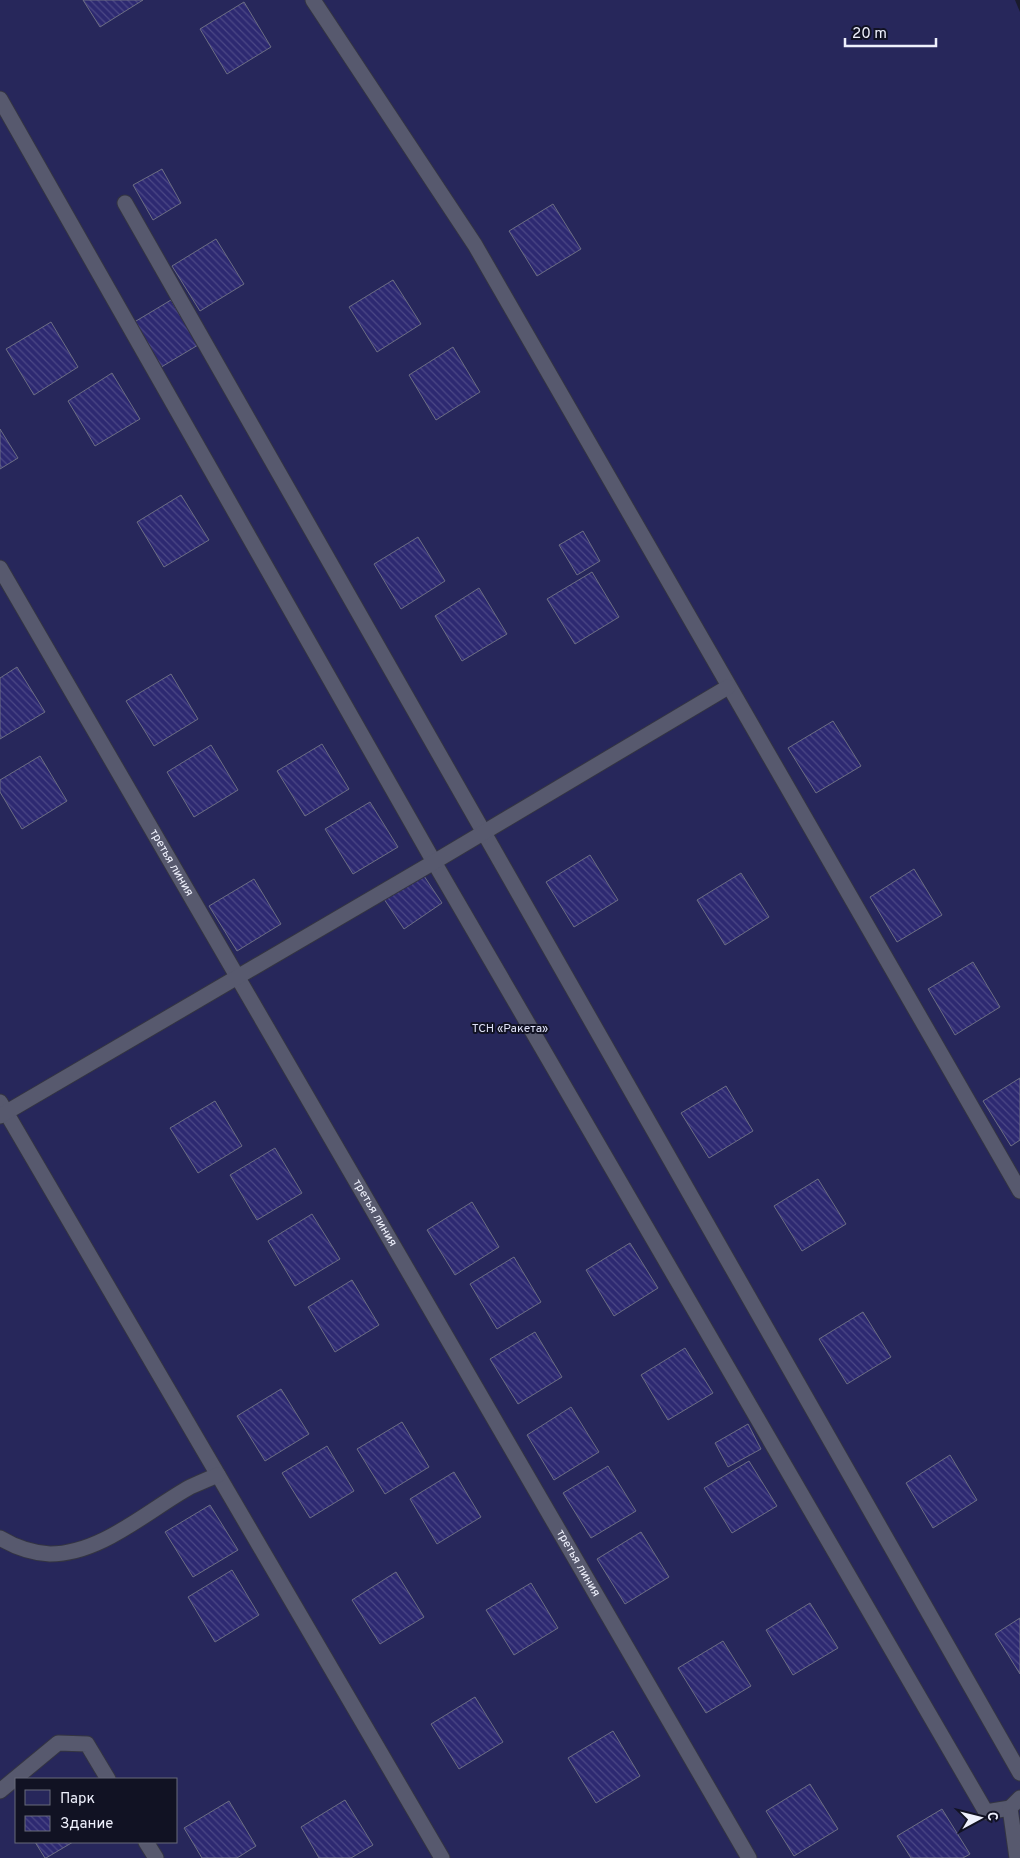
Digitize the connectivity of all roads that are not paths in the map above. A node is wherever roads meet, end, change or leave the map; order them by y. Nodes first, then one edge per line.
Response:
1 (313, 0) edge
2 (0, 99) edge
3 (125, 203) dead end
4 (0, 568) edge
5 (728, 687) junction
6 (483, 832) junction
7 (434, 862) junction
8 (237, 977) junction
9 (2, 1110) edge
10 (1020, 1190) edge
11 (218, 1475) junction
12 (0, 1538) edge
13 (1020, 1774) edge
14 (16, 1778) edge
15 (107, 1778) edge
16 (15, 1779) edge
17 (0, 1791) edge
18 (1015, 1803) edge
19 (147, 1843) edge
20 (156, 1858) edge
21 (442, 1858) edge
22 (749, 1858) edge
23 (1017, 1858) edge

1 - 5 lane
2 - 7 lane
3 - 6 lane
4 - 8 lane, третья линия
5 - 6 lane
5 - 10 lane
6 - 7 lane
6 - 13 lane
7 - 8 lane
7 - 18 lane
8 - 9 lane
8 - 22 lane, третья линия
9 - 11 lane
11 - 12 lane
11 - 21 lane
14 - 15 lane
16 - 17 lane
18 - 23 lane
19 - 20 lane

